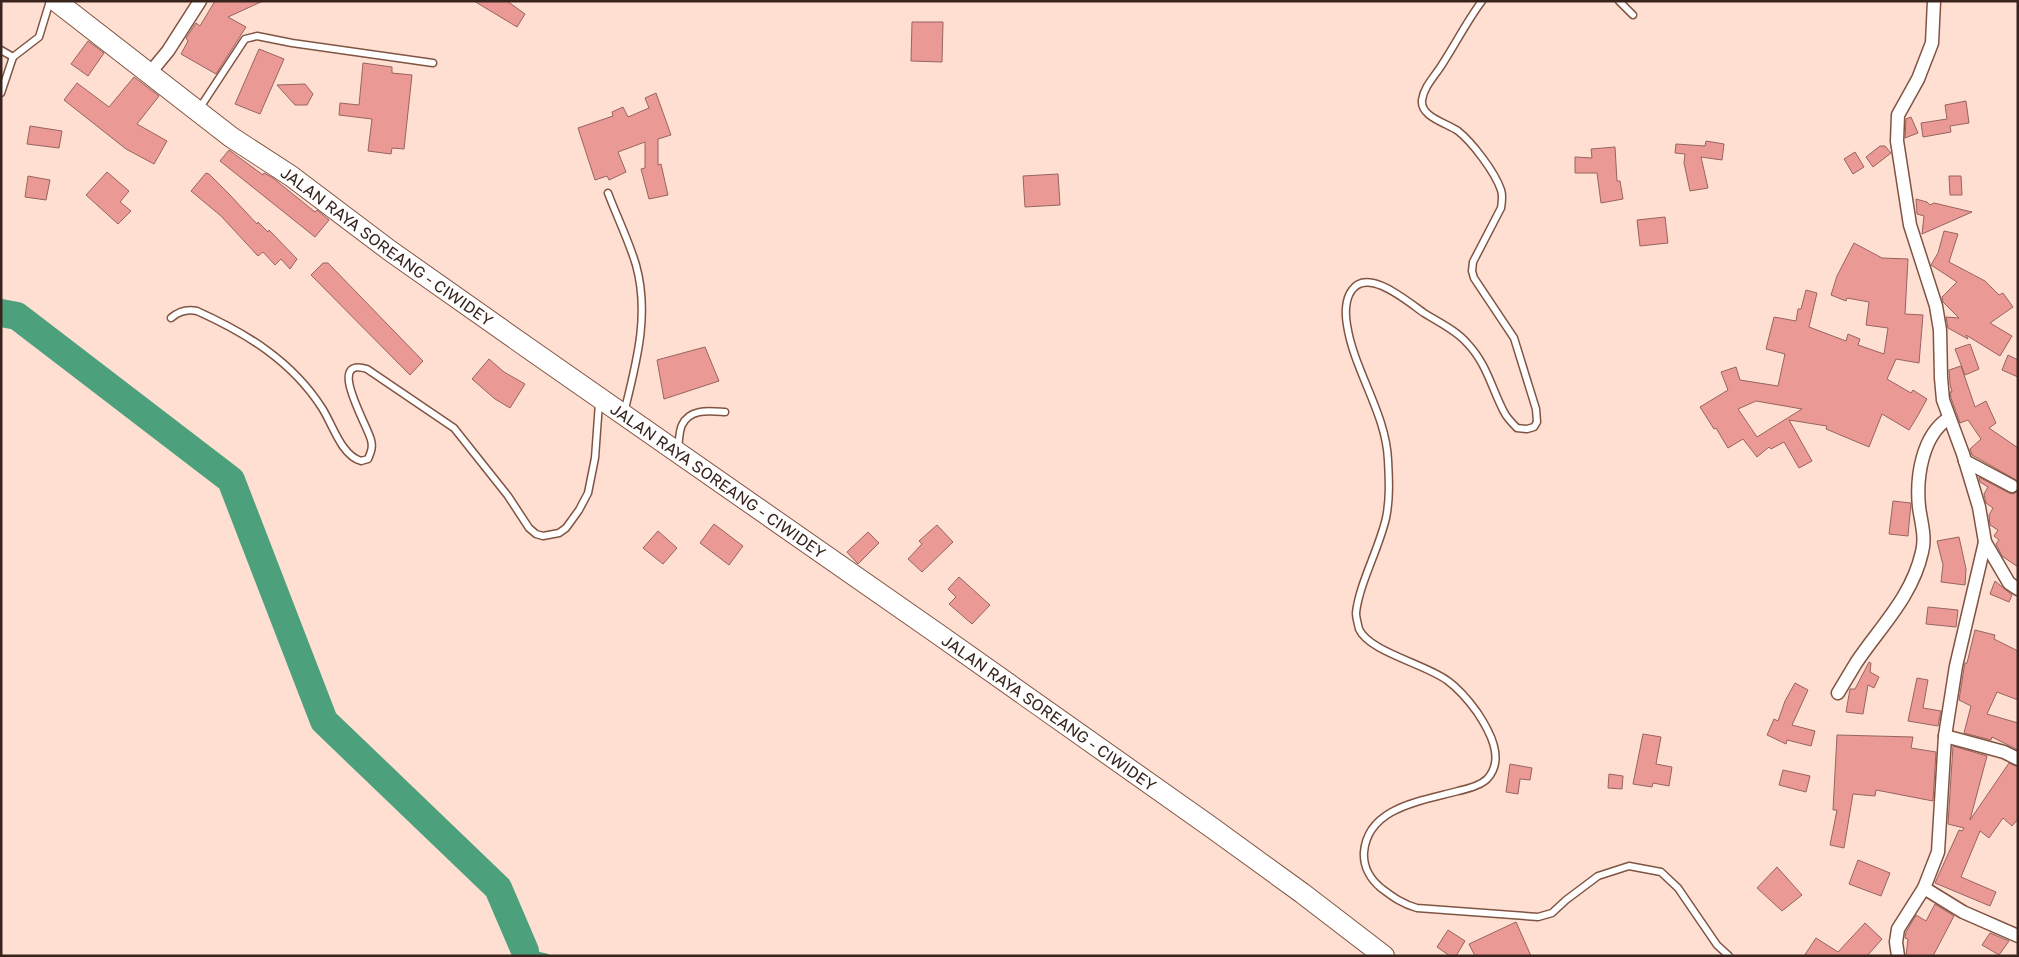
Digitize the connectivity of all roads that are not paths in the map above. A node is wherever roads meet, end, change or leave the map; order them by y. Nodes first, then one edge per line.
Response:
1 (50, 1) edge
2 (56, 1) edge
3 (200, 1) edge
4 (1482, 1) edge
5 (1620, 1) edge
6 (1934, 1) edge
7 (1633, 15) dead end
8 (1, 50) edge
9 (13, 57) junction
10 (433, 63) dead end
11 (148, 74) junction
12 (1, 93) edge
13 (196, 112) junction
14 (608, 193) dead end
15 (171, 318) dead end
16 (600, 397) junction
17 (725, 412) dead end
18 (624, 414) junction
19 (1949, 418) junction
20 (678, 452) junction
21 (1965, 461) junction
22 (2012, 486) dead end
23 (1985, 542) junction
24 (2018, 589) edge
25 (1838, 693) dead end
26 (1945, 736) junction
27 (2018, 759) edge
28 (1924, 888) junction
29 (2018, 936) edge
30 (1384, 956) edge
31 (1729, 956) edge
32 (1898, 956) edge

1 - 9 lane
2 - 11 highway, JALAN RAYA SOREANG - CIWIDEY
3 - 11 street
4 - 31 lane
5 - 7 lane
6 - 19 street
8 - 9 lane
9 - 12 lane
10 - 13 lane
11 - 13 highway, JALAN RAYA SOREANG - CIWIDEY
13 - 16 highway, JALAN RAYA SOREANG - CIWIDEY
14 - 18 lane
15 - 16 lane
16 - 18 highway, JALAN RAYA SOREANG - CIWIDEY
17 - 20 lane
18 - 20 highway, JALAN RAYA SOREANG - CIWIDEY
19 - 21 street
19 - 25 street
20 - 30 highway, JALAN RAYA SOREANG - CIWIDEY
21 - 22 street
21 - 23 street
23 - 24 street
23 - 26 street
26 - 27 street
26 - 28 street
28 - 29 street
28 - 32 street

